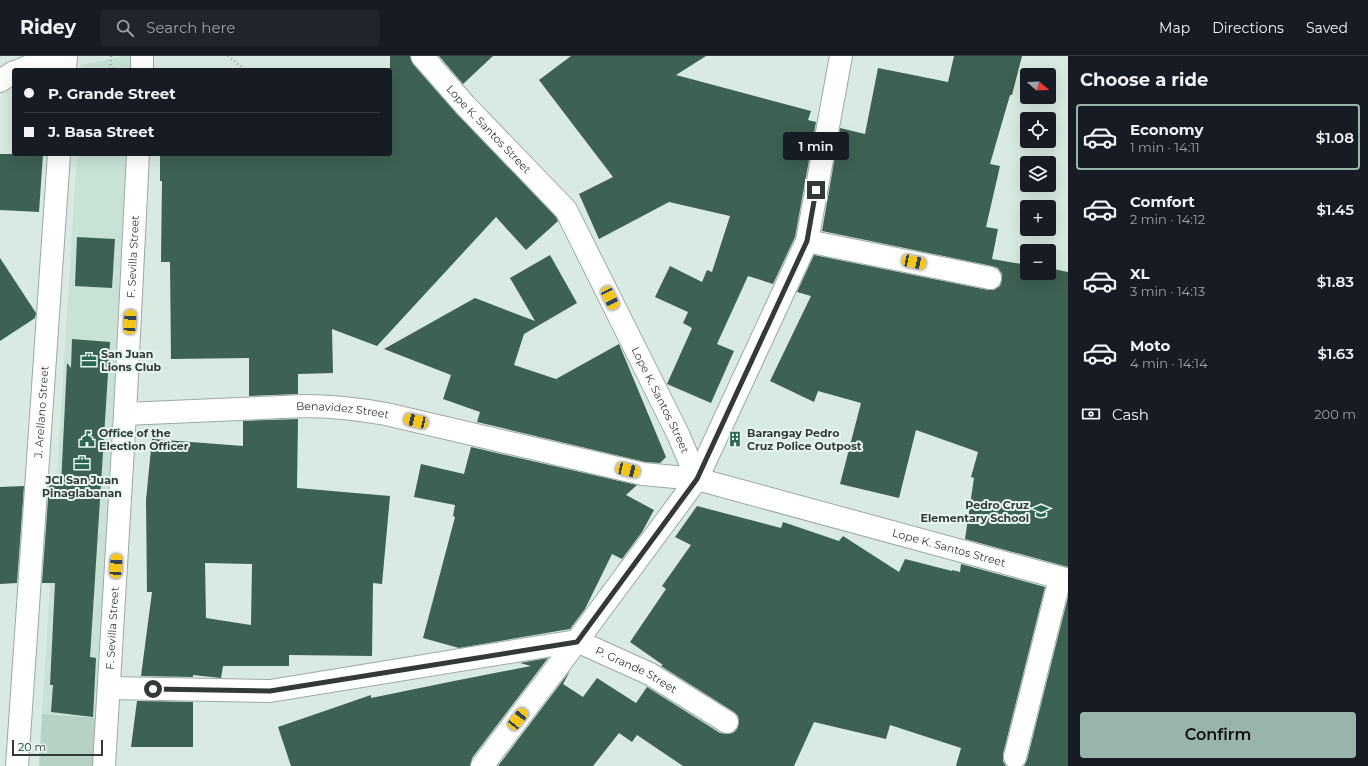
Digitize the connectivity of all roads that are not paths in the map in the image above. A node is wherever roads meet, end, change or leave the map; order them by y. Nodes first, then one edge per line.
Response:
1 (54, 56) edge
2 (66, 56) edge
3 (142, 56) edge
4 (422, 56) edge
5 (842, 56) edge
6 (25, 68) edge
7 (65, 68) edge
8 (142, 68) edge
9 (12, 73) edge
10 (0, 81) edge
11 (59, 156) edge
12 (138, 156) edge
13 (807, 241) junction
14 (990, 278) dead end
15 (125, 414) junction
16 (697, 479) junction
17 (1064, 579) edge
18 (577, 642) junction
19 (109, 688) junction
20 (727, 722) dead end
21 (1015, 757) dead end
22 (17, 766) edge
23 (104, 766) edge
24 (482, 766) edge

1 - 6 street
2 - 7 street
3 - 8 street
4 - 16 street, Lope K. Santos Street
5 - 13 street
9 - 10 street
11 - 22 street, J. Arellano Street
12 - 15 street, F. Sevilla Street
13 - 14 street
13 - 16 street
15 - 16 street, Benavidez Street
15 - 19 street, F. Sevilla Street
16 - 17 street, Lope K. Santos Street
16 - 18 street
17 - 21 street
18 - 19 street
18 - 20 street, P. Grande Street
18 - 24 street
19 - 23 street, F. Sevilla Street

